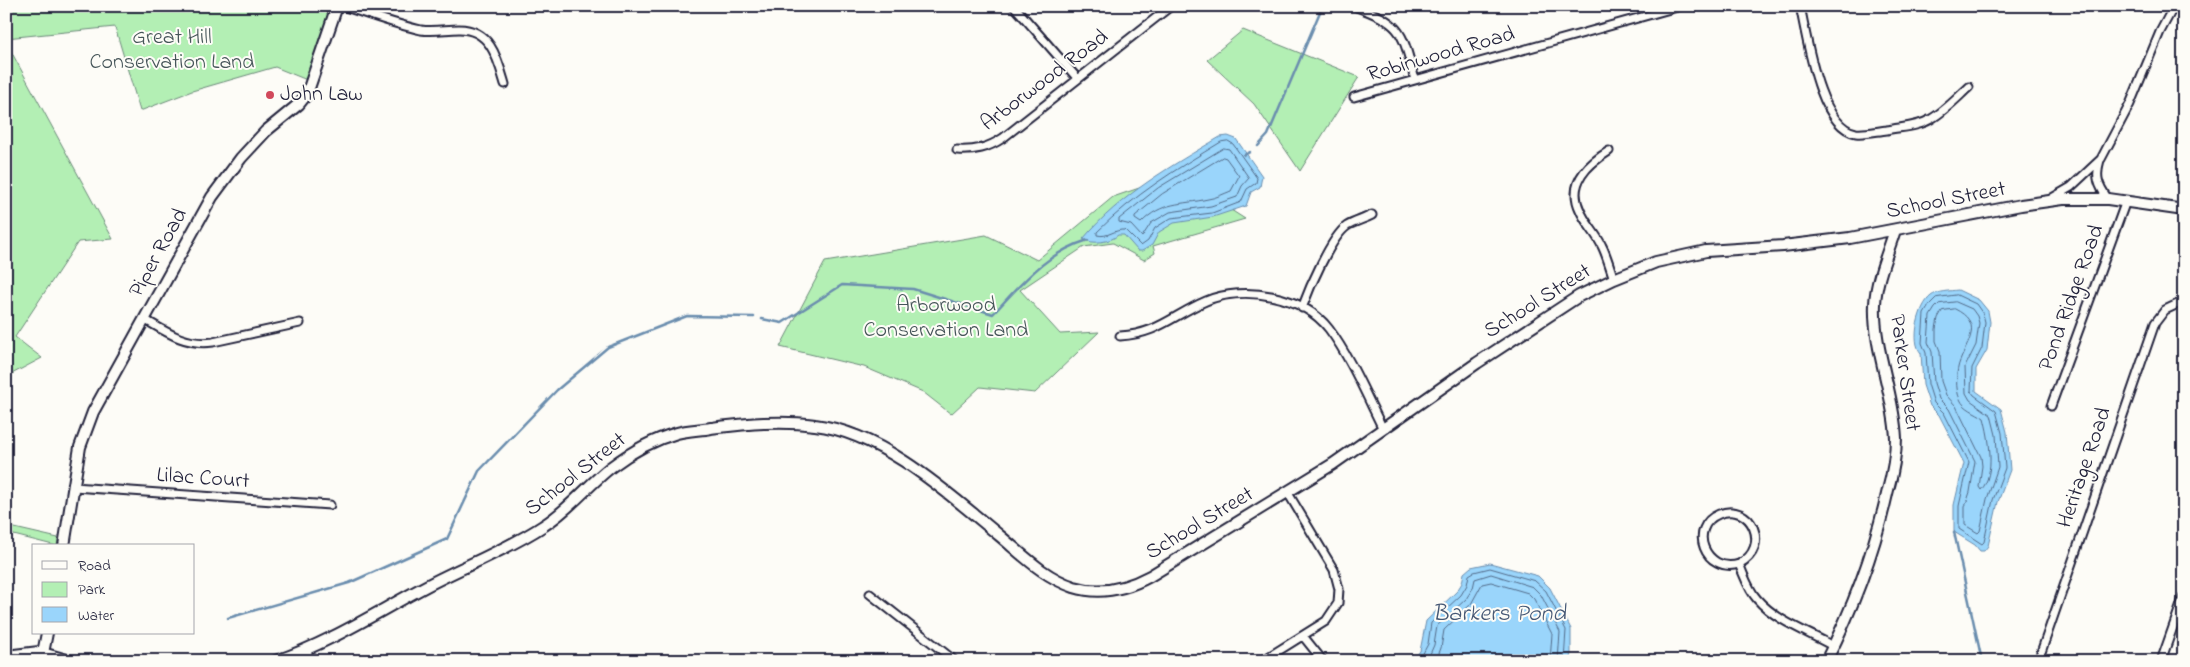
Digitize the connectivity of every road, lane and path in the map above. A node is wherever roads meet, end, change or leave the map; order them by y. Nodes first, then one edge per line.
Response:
1 (337, 6) edge
2 (342, 6) edge
3 (1014, 6) edge
4 (1171, 6) edge
5 (1354, 6) edge
6 (1681, 6) edge
7 (1800, 6) edge
8 (2174, 6) edge
9 (1078, 79) junction
10 (1415, 80) junction
11 (505, 84) dead end
12 (1969, 87) dead end
13 (1354, 97) dead end
14 (957, 150) dead end
15 (1609, 150) dead end
16 (2100, 158) junction
17 (2108, 199) junction
18 (2047, 201) junction
19 (2126, 201) junction
20 (2184, 210) edge
21 (1372, 215) dead end
22 (1895, 230) junction
23 (1614, 279) junction
24 (2184, 301) edge
25 (1302, 308) junction
26 (144, 320) junction
27 (300, 323) dead end
28 (1120, 336) dead end
29 (2052, 406) dead end
30 (1383, 429) junction
31 (74, 487) junction
32 (1288, 493) junction
33 (330, 505) dead end
34 (64, 544) edge
35 (1740, 564) junction
36 (870, 594) dead end
37 (2184, 596) edge
38 (47, 634) edge
39 (1303, 636) junction
40 (1834, 646) junction
41 (308, 650) junction
42 (42, 653) junction
43 (6, 656) edge
44 (70, 661) edge
45 (276, 661) edge
46 (309, 661) edge
47 (955, 661) edge
48 (1262, 661) edge
49 (1323, 661) edge
50 (1826, 661) edge
51 (2038, 661) edge
52 (2161, 661) edge

1 - 26 street, Piper Road
2 - 11 street
3 - 9 street
4 - 9 street, Arborwood Road
5 - 10 street
6 - 10 street, Robinwood Road
7 - 12 street
8 - 16 street
9 - 14 street, Arborwood Road
10 - 13 street, Robinwood Road
15 - 23 street
16 - 17 street
16 - 18 street
17 - 18 street, School Street
17 - 19 street, School Street
18 - 22 street, School Street
19 - 20 street, School Street
19 - 29 street, Pond Ridge Road
21 - 25 street
22 - 23 street, School Street
22 - 40 street, Parker Street
23 - 30 street, School Street
24 - 51 street, Heritage Road
25 - 28 street
25 - 30 street
26 - 27 street
26 - 31 street, Piper Road
30 - 32 street, School Street
31 - 33 street, Lilac Court
31 - 34 street, Piper Road
32 - 39 street
32 - 41 street, School Street
35 - 35 street
35 - 40 street
36 - 47 street
37 - 52 street
38 - 42 street
39 - 48 street
39 - 49 street
40 - 50 street, Parker Street
41 - 45 street, School Street
41 - 46 street
42 - 43 street
42 - 44 street

